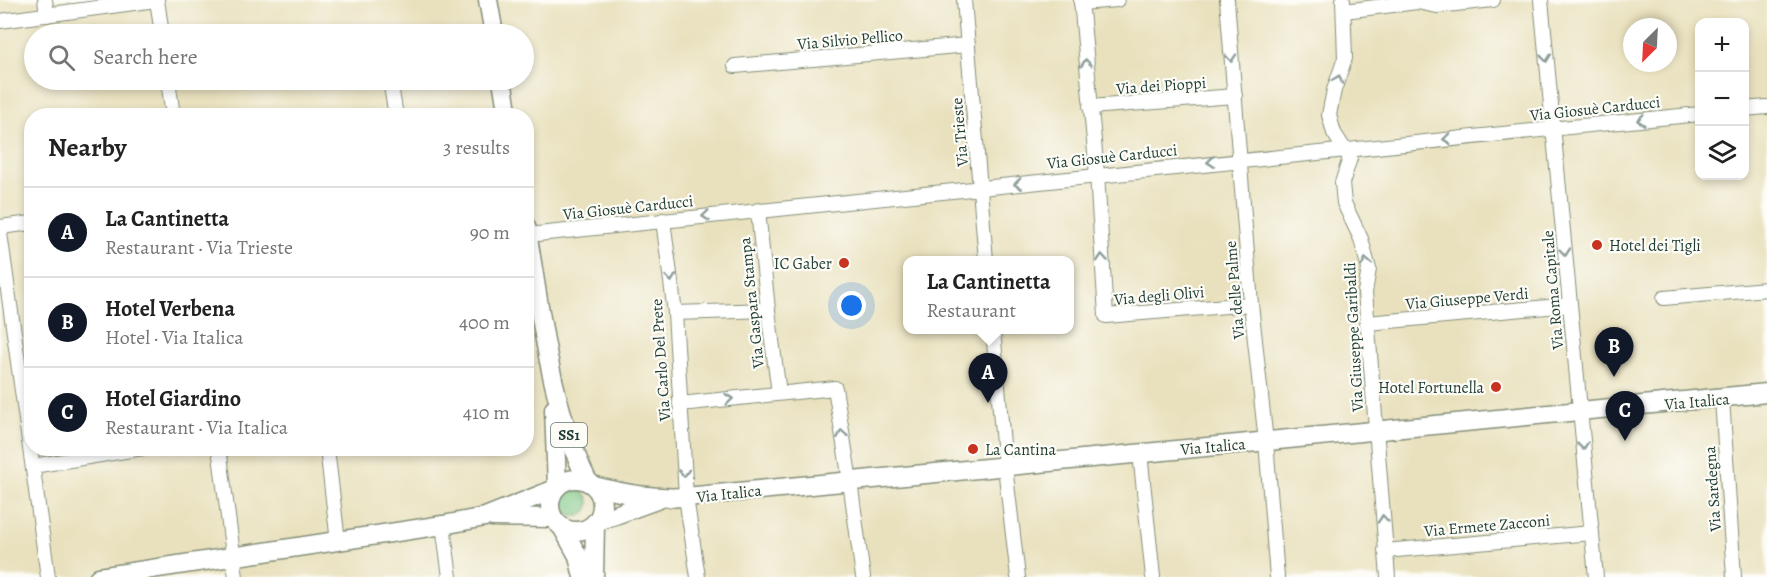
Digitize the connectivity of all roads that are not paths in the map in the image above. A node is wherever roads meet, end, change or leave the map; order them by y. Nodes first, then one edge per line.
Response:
1 (45, 0) edge
2 (157, 0) edge
3 (488, 0) edge
4 (964, 0) edge
5 (1117, 0) edge
6 (1227, 0) edge
7 (1493, 0) edge
8 (1541, 0) edge
9 (1081, 2) edge
10 (69, 6) edge
11 (1344, 6) edge
12 (47, 15) junction
13 (0, 21) edge
14 (161, 24) edge
15 (492, 24) edge
16 (968, 45) junction
17 (735, 66) dead end
18 (169, 90) edge
19 (392, 90) edge
20 (504, 90) edge
21 (1235, 96) junction
22 (1090, 107) junction
23 (1767, 107) edge
24 (172, 108) edge
25 (395, 108) edge
26 (507, 108) edge
27 (1749, 109) edge
28 (1695, 114) edge
29 (1553, 128) junction
30 (1345, 149) junction
31 (1240, 159) junction
32 (1096, 174) junction
33 (980, 188) junction
34 (761, 210) junction
35 (663, 220) junction
36 (24, 224) edge
37 (0, 227) edge
38 (534, 229) edge
39 (0, 233) edge
40 (986, 256) edge
41 (534, 281) edge
42 (1767, 289) edge
43 (1664, 298) dead end
44 (1251, 304) junction
45 (1570, 305) junction
46 (768, 310) junction
47 (675, 313) junction
48 (1367, 324) junction
49 (7, 328) edge
50 (993, 334) edge
51 (24, 370) edge
52 (554, 387) junction
53 (779, 393) junction
54 (1767, 393) edge
55 (1722, 399) junction
56 (680, 404) junction
57 (1580, 411) junction
58 (1375, 432) junction
59 (1266, 442) junction
60 (1140, 453) junction
61 (32, 456) edge
62 (94, 456) edge
63 (220, 456) edge
64 (328, 456) edge
65 (33, 466) junction
66 (1005, 467) junction
67 (850, 481) junction
68 (591, 484) junction
69 (556, 488) junction
70 (686, 497) junction
71 (659, 499) junction
72 (485, 517) junction
73 (558, 523) junction
74 (596, 523) junction
75 (443, 525) junction
76 (1592, 533) junction
77 (338, 542) junction
78 (1385, 551) junction
79 (234, 558) junction
80 (48, 577) edge
81 (99, 577) edge
82 (236, 577) edge
83 (450, 577) edge
84 (583, 577) edge
85 (594, 577) edge
86 (698, 577) edge
87 (863, 577) edge
88 (1018, 577) edge
89 (1153, 577) edge
90 (1277, 577) edge
91 (1388, 577) edge
92 (1596, 577) edge
93 (1734, 577) edge

1 - 12 street
2 - 10 street
2 - 14 street
3 - 15 main road
4 - 16 street, Via Trieste
5 - 9 street
6 -> 21 street, Via delle Palme
7 - 11 street
8 -> 29 street, Via Roma Capitale
22 -> 9 street
10 - 12 street
30 -> 11 street, Via Giuseppe Garibaldi
12 - 13 street
16 - 17 street, Via Silvio Pellico
16 - 33 street, Via Trieste
18 - 24 street
19 - 25 street
20 - 26 main road
21 - 22 street, Via dei Pioppi
21 - 31 street, Via delle Palme
22 - 32 street
23 - 27 street
28 -> 29 street, Via Giosuè Carducci
29 -> 30 street, Via Giosuè Carducci
29 -> 45 street, Via Roma Capitale
30 - 31 street, Via Giosuè Carducci
48 -> 30 street, Via Giuseppe Garibaldi
31 -> 32 street, Via Giosuè Carducci
31 - 44 street, Via delle Palme
32 -> 33 street, Via Giosuè Carducci
44 -> 32 street, Via degli Olivi
33 - 34 street, Via Giosuè Carducci
33 - 40 street, Via Trieste
34 -> 35 street, Via Giosuè Carducci
34 - 46 street, Via Gaspara Stampa
35 - 38 street, Via Giosuè Carducci
35 -> 47 street, Via Carlo Del Prete
36 - 37 street
39 - 49 street
41 - 52 main road, SS1
42 - 43 street
44 - 59 street, Via delle Palme
45 - 48 street, Via Giuseppe Verdi
45 - 57 street, Via Roma Capitale
46 - 47 street
46 - 53 street, Via Gaspara Stampa
47 - 56 street, Via Carlo Del Prete
48 - 58 street, Via Giuseppe Garibaldi
49 - 51 street
50 - 66 street
52 - 68 main road, SS1
52 - 69 main road, SS1
56 -> 53 street
67 -> 53 street
54 - 55 main road, Via Italica
55 - 57 main road, Via Italica
55 - 93 street, Via Sardegna
56 -> 70 street, Via Carlo Del Prete
57 - 58 main road, Via Italica
57 -> 76 street, Via Roma Capitale
58 - 59 main road, Via Italica
78 -> 58 street, Via Giuseppe Garibaldi
59 - 60 main road, Via Italica
59 - 90 street, Via delle Palme
60 - 66 main road, Via Italica
60 - 89 street
61 - 65 street
62 - 65 street
63 - 79 street
64 - 77 street
65 - 80 street
66 - 67 main road, Via Italica
66 - 88 street
67 - 70 main road, Via Italica
67 - 87 street
68 - 69 main road
68 - 71 main road, Via Italica
68 - 74 main road
69 - 72 main road
69 - 73 main road
70 - 71 main road, Via Italica
70 - 86 street, Via Carlo Del Prete
71 - 74 main road, Via Italica
72 - 73 main road
72 - 75 main road
73 - 74 main road
73 - 84 main road
74 - 85 main road
75 - 77 main road
75 - 83 street
76 - 78 street, Via Ermete Zacconi
76 - 92 street, Via Roma Capitale
77 - 79 main road
78 - 91 street, Via Giuseppe Garibaldi
79 - 81 main road
79 - 82 street

